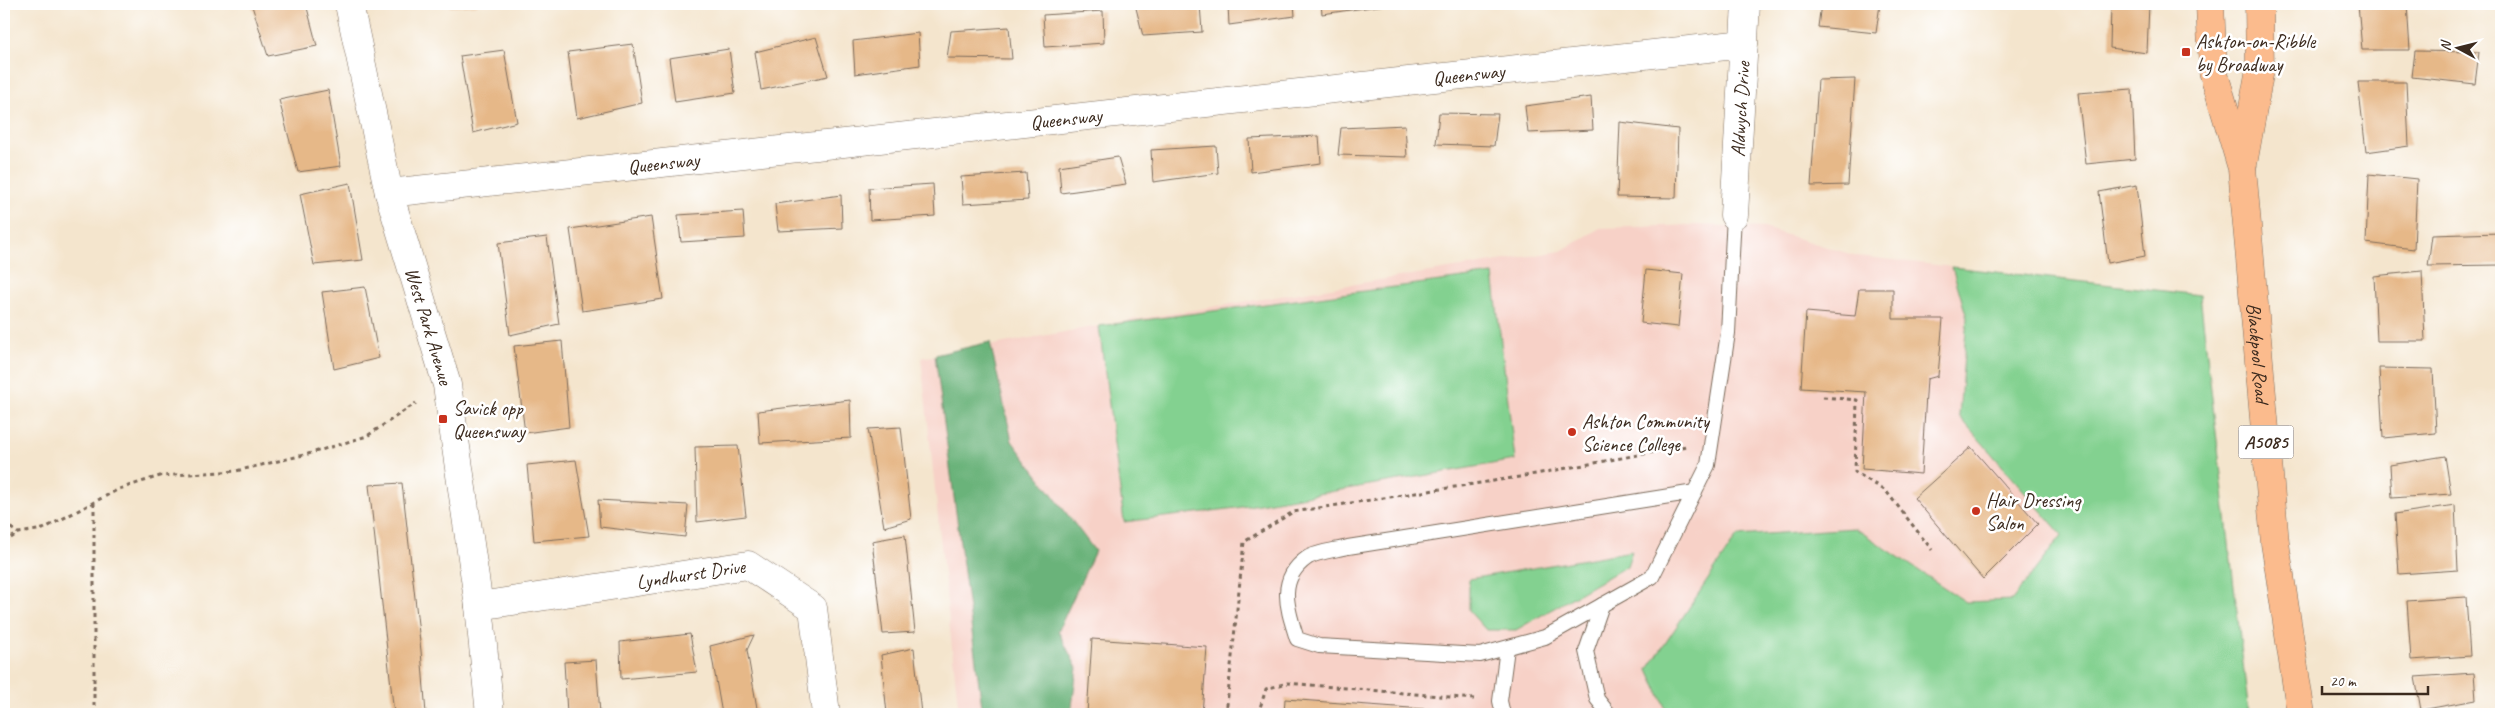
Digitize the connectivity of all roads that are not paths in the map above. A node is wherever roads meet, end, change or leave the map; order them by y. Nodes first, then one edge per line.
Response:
1 (349, 4) edge
2 (1746, 4) edge
3 (2210, 4) edge
4 (2259, 4) edge
5 (1744, 44) junction
6 (2242, 168) junction
7 (389, 192) junction
8 (1734, 215) joint
9 (1695, 492) junction
10 (1602, 605) junction
11 (479, 606) junction
12 (1507, 648) junction
13 (490, 714) edge
14 (826, 714) edge
15 (1504, 714) edge
16 (1609, 714) edge
17 (2301, 714) edge

1 - 7 street, West Park Avenue
2 - 5 street, Aldwych Drive
3 - 6 highway, Blackpool Road / A5085
4 - 6 highway, Blackpool Road / A5085
5 - 7 street, Queensway
5 - 8 street, Aldwych Drive
6 - 17 highway, Blackpool Road / A5085
7 - 11 street, West Park Avenue
8 - 9 lane
9 - 10 lane
9 - 12 lane
10 - 12 lane
10 - 16 lane
11 - 13 street, West Park Avenue
11 - 14 street, Lyndhurst Drive
12 - 15 lane

